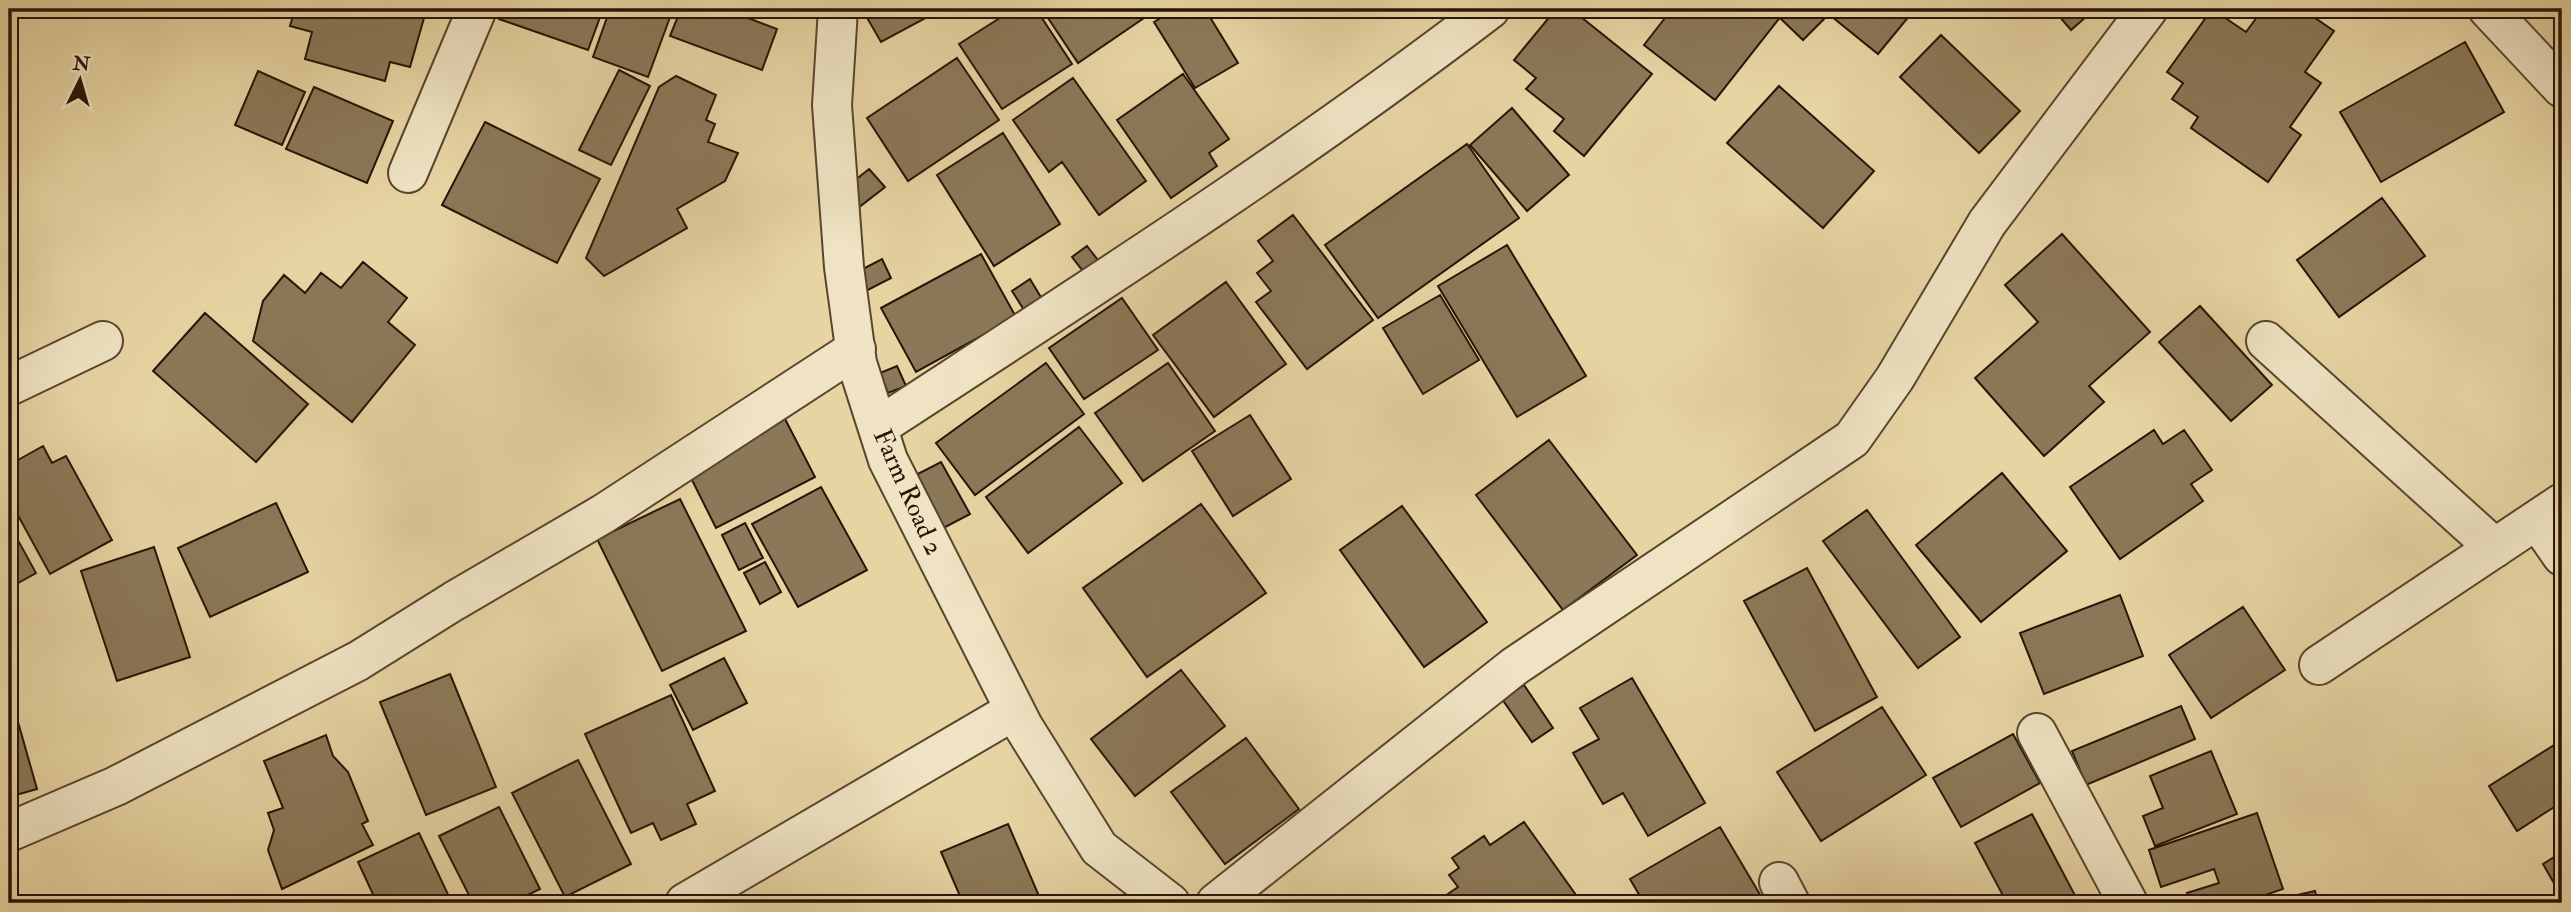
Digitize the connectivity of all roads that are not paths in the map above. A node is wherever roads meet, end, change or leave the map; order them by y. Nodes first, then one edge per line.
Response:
1 (477, 9) edge
2 (838, 9) edge
3 (1490, 9) edge
4 (2148, 9) edge
5 (2488, 9) edge
6 (2562, 88) edge
7 (408, 173) dead end
8 (103, 341) dead end
9 (2266, 341) dead end
10 (856, 349) junction
11 (9, 386) edge
12 (878, 426) junction
13 (2550, 511) edge
14 (2495, 548) junction
15 (2562, 556) edge
16 (2319, 665) dead end
17 (1015, 710) junction
18 (2037, 733) dead end
19 (9, 832) edge
20 (685, 903) edge
21 (1170, 903) edge
22 (1216, 903) edge
23 (2128, 903) edge

1 - 7 street
2 - 10 street, Farm Road 2
3 - 12 street
4 - 22 street
5 - 6 street
8 - 11 street
9 - 14 street
10 - 12 street, Farm Road 2
10 - 19 street
12 - 17 street, Farm Road 2
13 - 14 street
13 - 15 street
14 - 16 street
17 - 20 street
17 - 21 street, Farm Road 2
18 - 23 street

